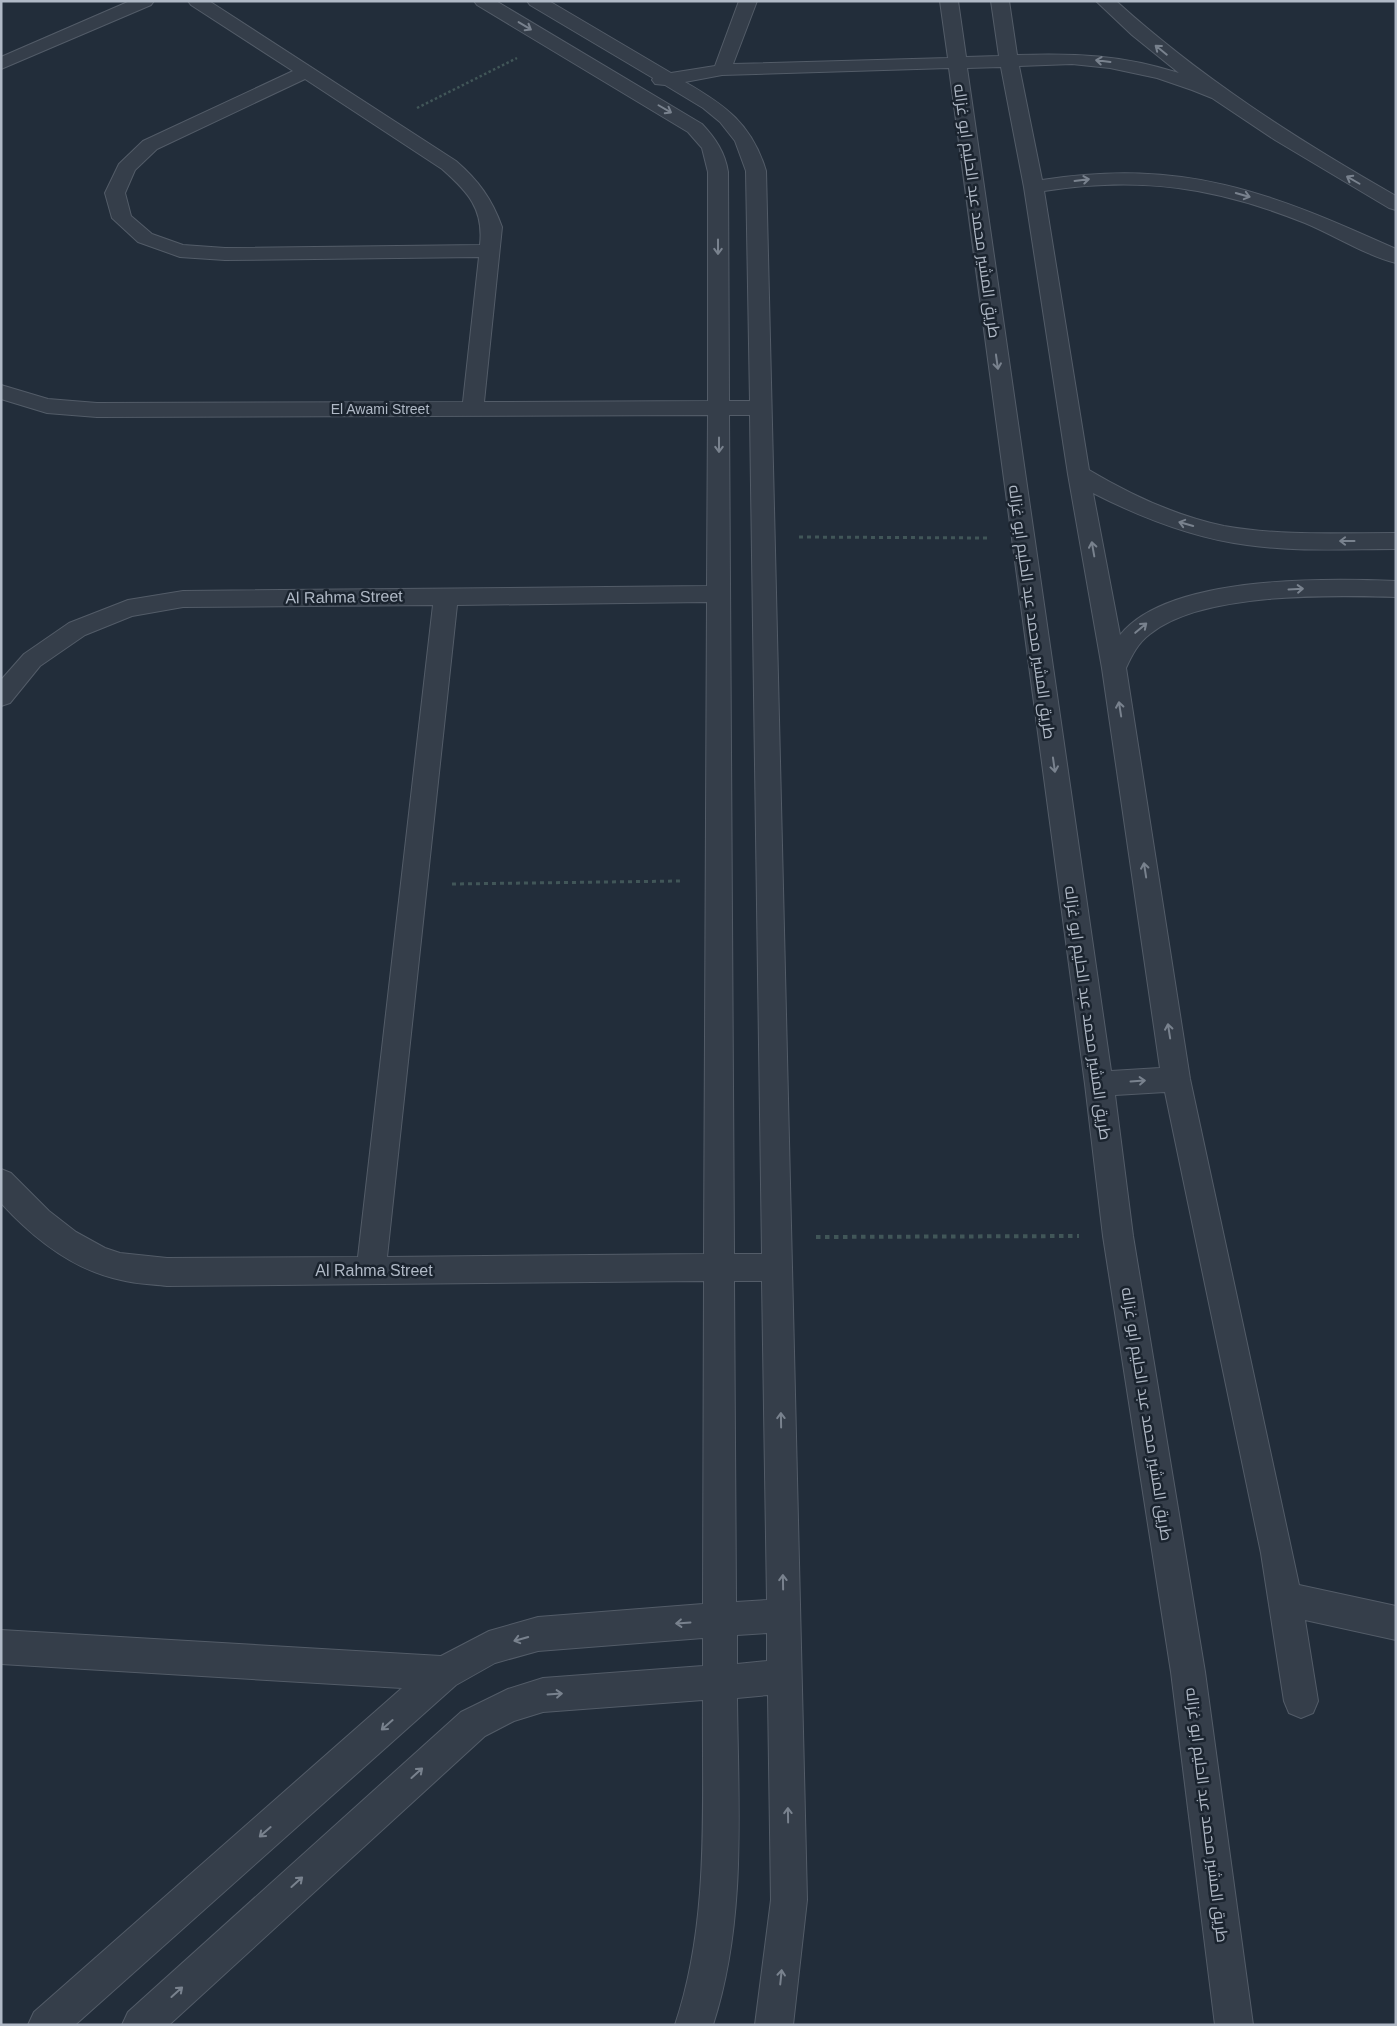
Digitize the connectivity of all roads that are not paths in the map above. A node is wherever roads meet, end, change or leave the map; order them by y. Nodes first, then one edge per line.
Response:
1 (145, 1) edge
2 (197, 1) edge
3 (483, 1) edge
4 (536, 1) edge
5 (748, 1) edge
6 (949, 1) edge
7 (1000, 1) edge
8 (1105, 1) edge
9 (1009, 60) junction
10 (1, 64) edge
11 (957, 64) junction
12 (722, 70) junction
13 (306, 72) junction
14 (668, 78) junction
15 (628, 87) junction
16 (1216, 92) junction
17 (1034, 188) junction
18 (1396, 204) edge
19 (490, 251) junction
20 (1396, 257) edge
21 (1, 392) edge
22 (719, 408) junction
23 (761, 408) junction
24 (473, 409) junction
25 (1079, 474) junction
26 (1396, 541) edge
27 (1396, 589) edge
28 (719, 594) junction
29 (446, 596) junction
30 (1114, 668) junction
31 (1, 697) edge
32 (1176, 1079) junction
33 (1099, 1084) junction
34 (1, 1182) edge
35 (720, 1267) junction
36 (778, 1267) junction
37 (371, 1270) junction
38 (1286, 1600) junction
39 (784, 1615) junction
40 (720, 1621) junction
41 (1396, 1623) edge
42 (1, 1647) edge
43 (444, 1673) junction
44 (785, 1677) junction
45 (720, 1682) junction
46 (1301, 1701) dead end
47 (776, 2023) edge
48 (48, 2025) edge
49 (141, 2025) edge
50 (694, 2025) edge
51 (1234, 2025) edge

1 - 10 street
2 - 13 street
3 -> 15 street
4 - 14 street
5 - 12 street
6 - 11 street, طريق المشير محمد عبد الحليم ابو غزاله
7 - 9 street
16 -> 8 street
9 - 11 street
16 -> 9 street
9 - 17 street
11 - 12 street
11 -> 33 street, طريق المشير محمد عبد الحليم ابو غزاله
12 - 14 street
13 - 19 street
13 - 19 street
14 - 15 street
14 - 23 street
15 -> 22 street
18 -> 16 street
17 -> 20 street
17 - 25 street
19 - 24 street
21 - 24 street, El Awami Street
22 - 23 street, El Awami Street
22 - 24 street, El Awami Street
22 -> 28 street
23 - 36 street
26 -> 25 street
30 -> 25 street
30 -> 27 street
28 - 29 street, Al Rahma Street
28 - 35 street
29 - 31 street, Al Rahma Street
29 - 37 street
32 -> 30 street
33 -> 32 street
32 - 38 street
33 - 51 street, طريق المشير محمد عبد الحليم ابو غزاله
34 - 37 street, Al Rahma Street
35 - 36 street, Al Rahma Street
35 - 37 street, Al Rahma Street
35 - 40 street
39 -> 36 street
38 - 41 street
38 - 46 street
39 - 40 street
39 - 44 street
40 -> 43 street
40 - 45 street
42 - 43 street
43 -> 48 street
44 - 45 street
47 -> 44 street
49 -> 45 street
45 - 50 street

